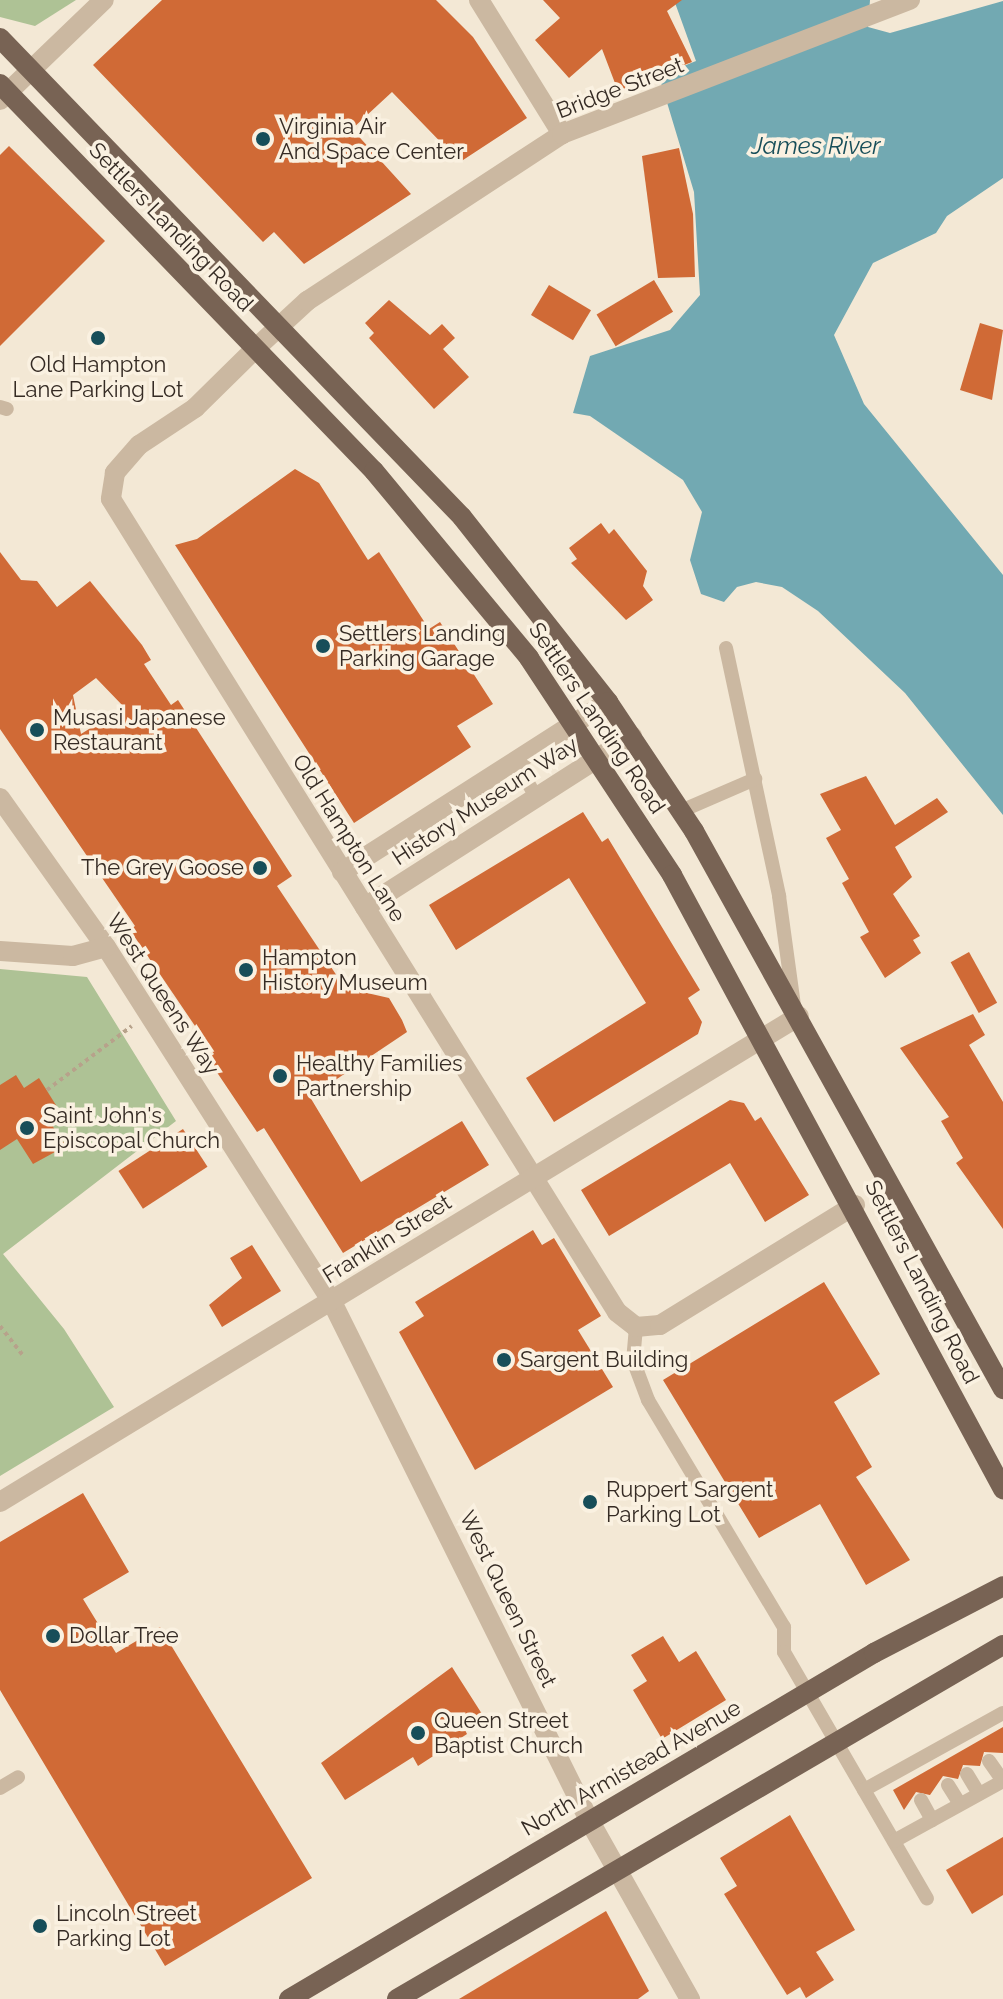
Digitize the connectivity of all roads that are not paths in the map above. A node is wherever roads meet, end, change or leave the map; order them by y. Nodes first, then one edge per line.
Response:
1 (104, 0) edge
2 (479, 0) edge
3 (901, 3) edge
4 (0, 38) edge
5 (32, 69) junction
6 (3, 92) edge
7 (562, 134) junction
8 (280, 325) junction
9 (255, 349) junction
10 (726, 648) dead end
11 (608, 702) junction
12 (575, 723) junction
13 (632, 736) junction
14 (599, 757) junction
15 (515, 760) junction
16 (755, 779) junction
17 (536, 797) junction
18 (0, 798) edge
19 (681, 811) junction
20 (342, 872) junction
21 (365, 907) junction
22 (106, 947) junction
23 (0, 951) edge
24 (797, 1011) junction
25 (763, 1037) junction
26 (535, 1174) junction
27 (855, 1205) junction
28 (332, 1302) junction
29 (636, 1327) junction
30 (1003, 1389) edge
31 (1003, 1489) edge
32 (0, 1502) edge
33 (1003, 1586) edge
34 (1003, 1645) edge
35 (808, 1692) junction
36 (1003, 1713) edge
37 (835, 1740) junction
38 (989, 1761) dead end
39 (967, 1774) dead end
40 (18, 1777) dead end
41 (1003, 1781) edge
42 (948, 1785) dead end
43 (0, 1788) edge
44 (864, 1790) junction
45 (979, 1794) junction
46 (921, 1800) dead end
47 (960, 1804) junction
48 (589, 1820) junction
49 (932, 1820) junction
50 (894, 1841) junction
51 (615, 1868) junction
52 (927, 1899) dead end
53 (289, 1999) edge
54 (397, 1999) edge
55 (690, 1999) edge

1 - 5 street
2 - 7 street
3 - 7 street, Bridge Street
4 - 5 main road, Settlers Landing Road
5 - 6 street
5 - 8 main road, Settlers Landing Road
6 - 9 main road, Settlers Landing Road
7 - 8 street, Bridge Street
8 - 9 street, Bridge Street
8 - 11 main road, Settlers Landing Road
9 - 12 main road, Settlers Landing Road
9 - 20 street, Old Hampton Lane
10 - 16 lane
11 - 12 street, History Museum Way
11 - 13 main road, Settlers Landing Road
12 - 14 main road, Settlers Landing Road
12 - 15 street, History Museum Way
13 - 14 street, History Museum Way
13 - 19 main road, Settlers Landing Road
14 - 17 street, History Museum Way
14 - 25 main road, Settlers Landing Road
15 - 17 lane
15 - 20 street, History Museum Way
16 - 19 lane
16 - 24 lane
17 - 21 street, History Museum Way
18 - 22 street, West Queens Way
19 - 24 main road, Settlers Landing Road
20 - 21 street, Old Hampton Lane
21 - 26 street, Old Hampton Lane
22 - 23 street
22 - 28 street, West Queens Way
24 - 25 street, Franklin Street
24 - 30 main road, Settlers Landing Road
25 - 26 street, Franklin Street
25 - 27 main road, Settlers Landing Road
26 - 28 street, Franklin Street
26 - 29 street, Old Hampton Lane
27 - 29 street
27 - 31 main road, Settlers Landing Road
28 - 32 street, Franklin Street
28 - 48 street, West Queen Street
29 - 35 lane
33 - 35 main road, North Armistead Avenue
34 - 37 main road
35 - 37 lane
35 - 48 main road, North Armistead Avenue
36 - 44 lane
37 - 44 lane
37 - 51 main road
38 - 41 lane
39 - 45 lane
40 - 43 lane
41 - 45 lane
42 - 47 lane
44 - 50 lane
45 - 47 lane
46 - 49 lane
47 - 49 lane
48 - 51 street, West Queen Street
48 - 53 main road, North Armistead Avenue
49 - 50 lane
50 - 52 lane
51 - 54 main road
51 - 55 street, West Queen Street

